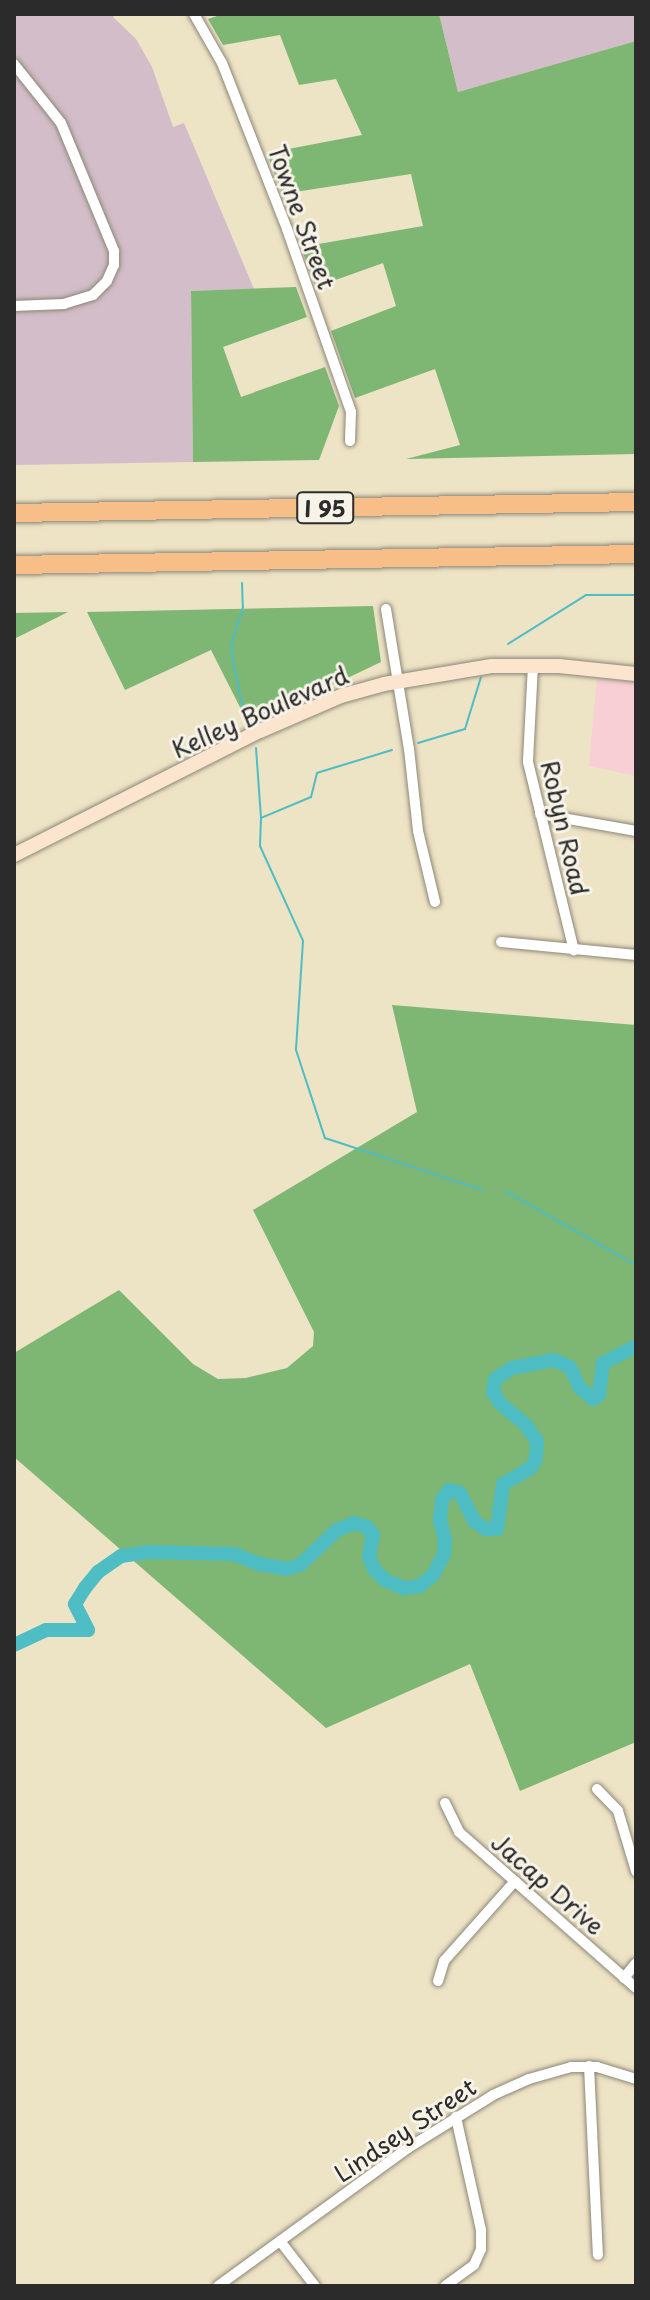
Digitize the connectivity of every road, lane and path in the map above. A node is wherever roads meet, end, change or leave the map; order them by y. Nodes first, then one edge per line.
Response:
1 (194, 14) edge
2 (14, 64) edge
3 (14, 306) edge
4 (350, 441) dead end
5 (636, 502) edge
6 (14, 513) edge
7 (636, 554) edge
8 (14, 565) edge
9 (386, 609) dead end
10 (533, 665) junction
11 (636, 674) edge
12 (396, 681) junction
13 (540, 814) junction
14 (636, 831) edge
15 (14, 855) edge
16 (435, 902) dead end
17 (501, 942) dead end
18 (574, 950) junction
19 (636, 955) edge
20 (597, 1789) dead end
21 (445, 1803) dead end
22 (636, 1871) edge
23 (515, 1881) junction
24 (636, 1963) edge
25 (624, 1978) junction
26 (438, 1981) dead end
27 (636, 1988) edge
28 (589, 2066) junction
29 (636, 2079) edge
30 (456, 2117) junction
31 (280, 2241) junction
32 (598, 2255) dead end
33 (218, 2286) edge
34 (315, 2286) edge
35 (445, 2286) edge

1 - 4 street, Towne Street
2 - 3 street
5 - 6 highway, I 95
7 - 8 highway, I 95
9 - 12 street
10 - 11 main road, Kelley Boulevard
10 - 12 main road, Kelley Boulevard
10 - 13 street, Robyn Road
12 - 15 main road, Kelley Boulevard
12 - 16 street
13 - 14 street
13 - 18 street, Robyn Road
17 - 18 street
18 - 19 street
20 - 22 street
21 - 23 street, Jacap Drive
23 - 25 street, Jacap Drive
23 - 26 street
24 - 25 street
25 - 27 street, Jacap Drive
28 - 29 street, Lindsey Street
28 - 30 street, Lindsey Street
28 - 32 street
30 - 31 street, Lindsey Street
30 - 35 street
31 - 33 street, Lindsey Street
31 - 34 street

